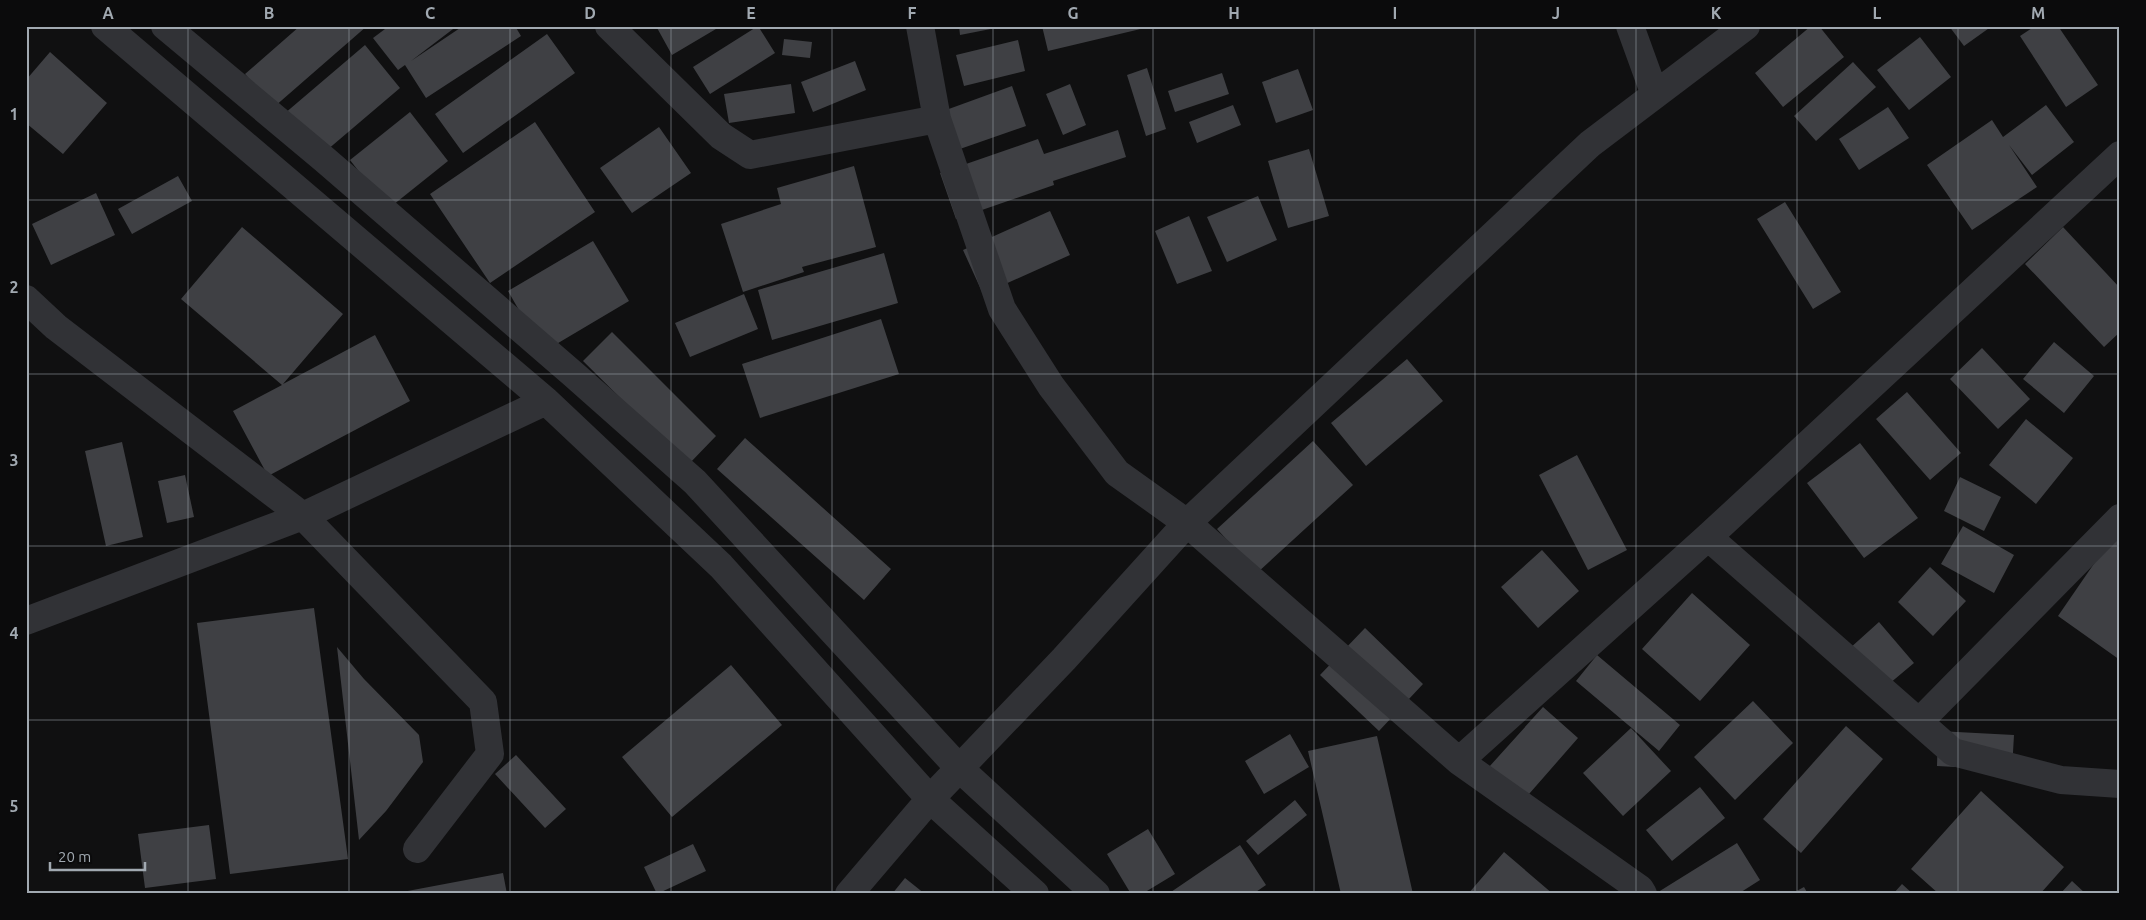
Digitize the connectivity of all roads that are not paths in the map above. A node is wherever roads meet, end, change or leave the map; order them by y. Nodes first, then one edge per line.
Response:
1 (105, 26) edge
2 (166, 26) edge
3 (609, 26) edge
4 (920, 26) edge
5 (1630, 26) edge
6 (1746, 26) edge
7 (1655, 95) junction
8 (938, 119) junction
9 (2120, 155) edge
10 (26, 298) edge
11 (546, 401) junction
12 (303, 516) junction
13 (2120, 518) edge
14 (1187, 523) junction
15 (1708, 537) junction
16 (26, 621) edge
17 (1919, 722) junction
18 (1459, 761) junction
19 (959, 768) junction
20 (2120, 784) edge
21 (930, 799) junction
22 (417, 849) dead end
23 (849, 894) edge
24 (1035, 894) edge
25 (1096, 894) edge
26 (1643, 894) edge

1 - 11 street
2 - 19 street
3 - 8 street
4 - 8 street
5 - 7 street
6 - 7 street
7 - 14 street
8 - 14 street
9 - 15 street
10 - 12 street
11 - 12 street
11 - 21 street
12 - 16 street
12 - 22 street
13 - 17 street
14 - 18 street
14 - 19 street
15 - 17 street
15 - 18 street
17 - 20 street
18 - 26 street
19 - 21 street
19 - 25 street
21 - 23 street
21 - 24 street

